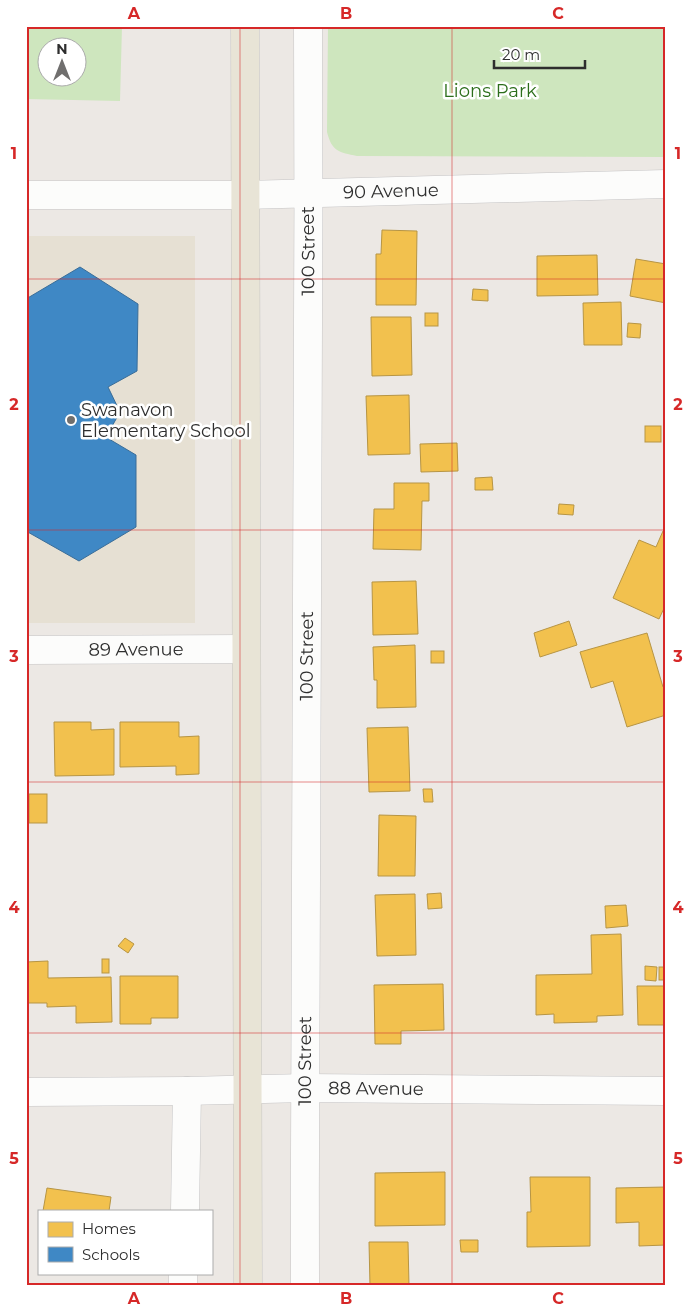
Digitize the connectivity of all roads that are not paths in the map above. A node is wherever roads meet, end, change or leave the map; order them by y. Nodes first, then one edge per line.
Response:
1 (245, 26) edge
2 (308, 26) edge
3 (666, 184) edge
4 (309, 194) junction
5 (26, 195) edge
6 (245, 196) junction
7 (246, 649) junction
8 (26, 650) edge
9 (305, 1088) junction
10 (247, 1089) junction
11 (187, 1091) junction
12 (666, 1091) edge
13 (26, 1092) edge
14 (184, 1210) edge
15 (248, 1286) edge
16 (305, 1286) edge

1 - 6 main road
2 - 4 street, 100 Street
3 - 4 street, 90 Avenue
4 - 6 street, 90 Avenue
4 - 9 street, 100 Street
5 - 6 street, 90 Avenue
6 - 7 main road
7 - 8 street, 89 Avenue
7 - 10 main road
9 - 10 street, 88 Avenue
9 - 12 street, 88 Avenue
9 - 16 street, 100 Street
10 - 11 street, 88 Avenue
10 - 15 main road
11 - 13 street, 88 Avenue
11 - 14 street

